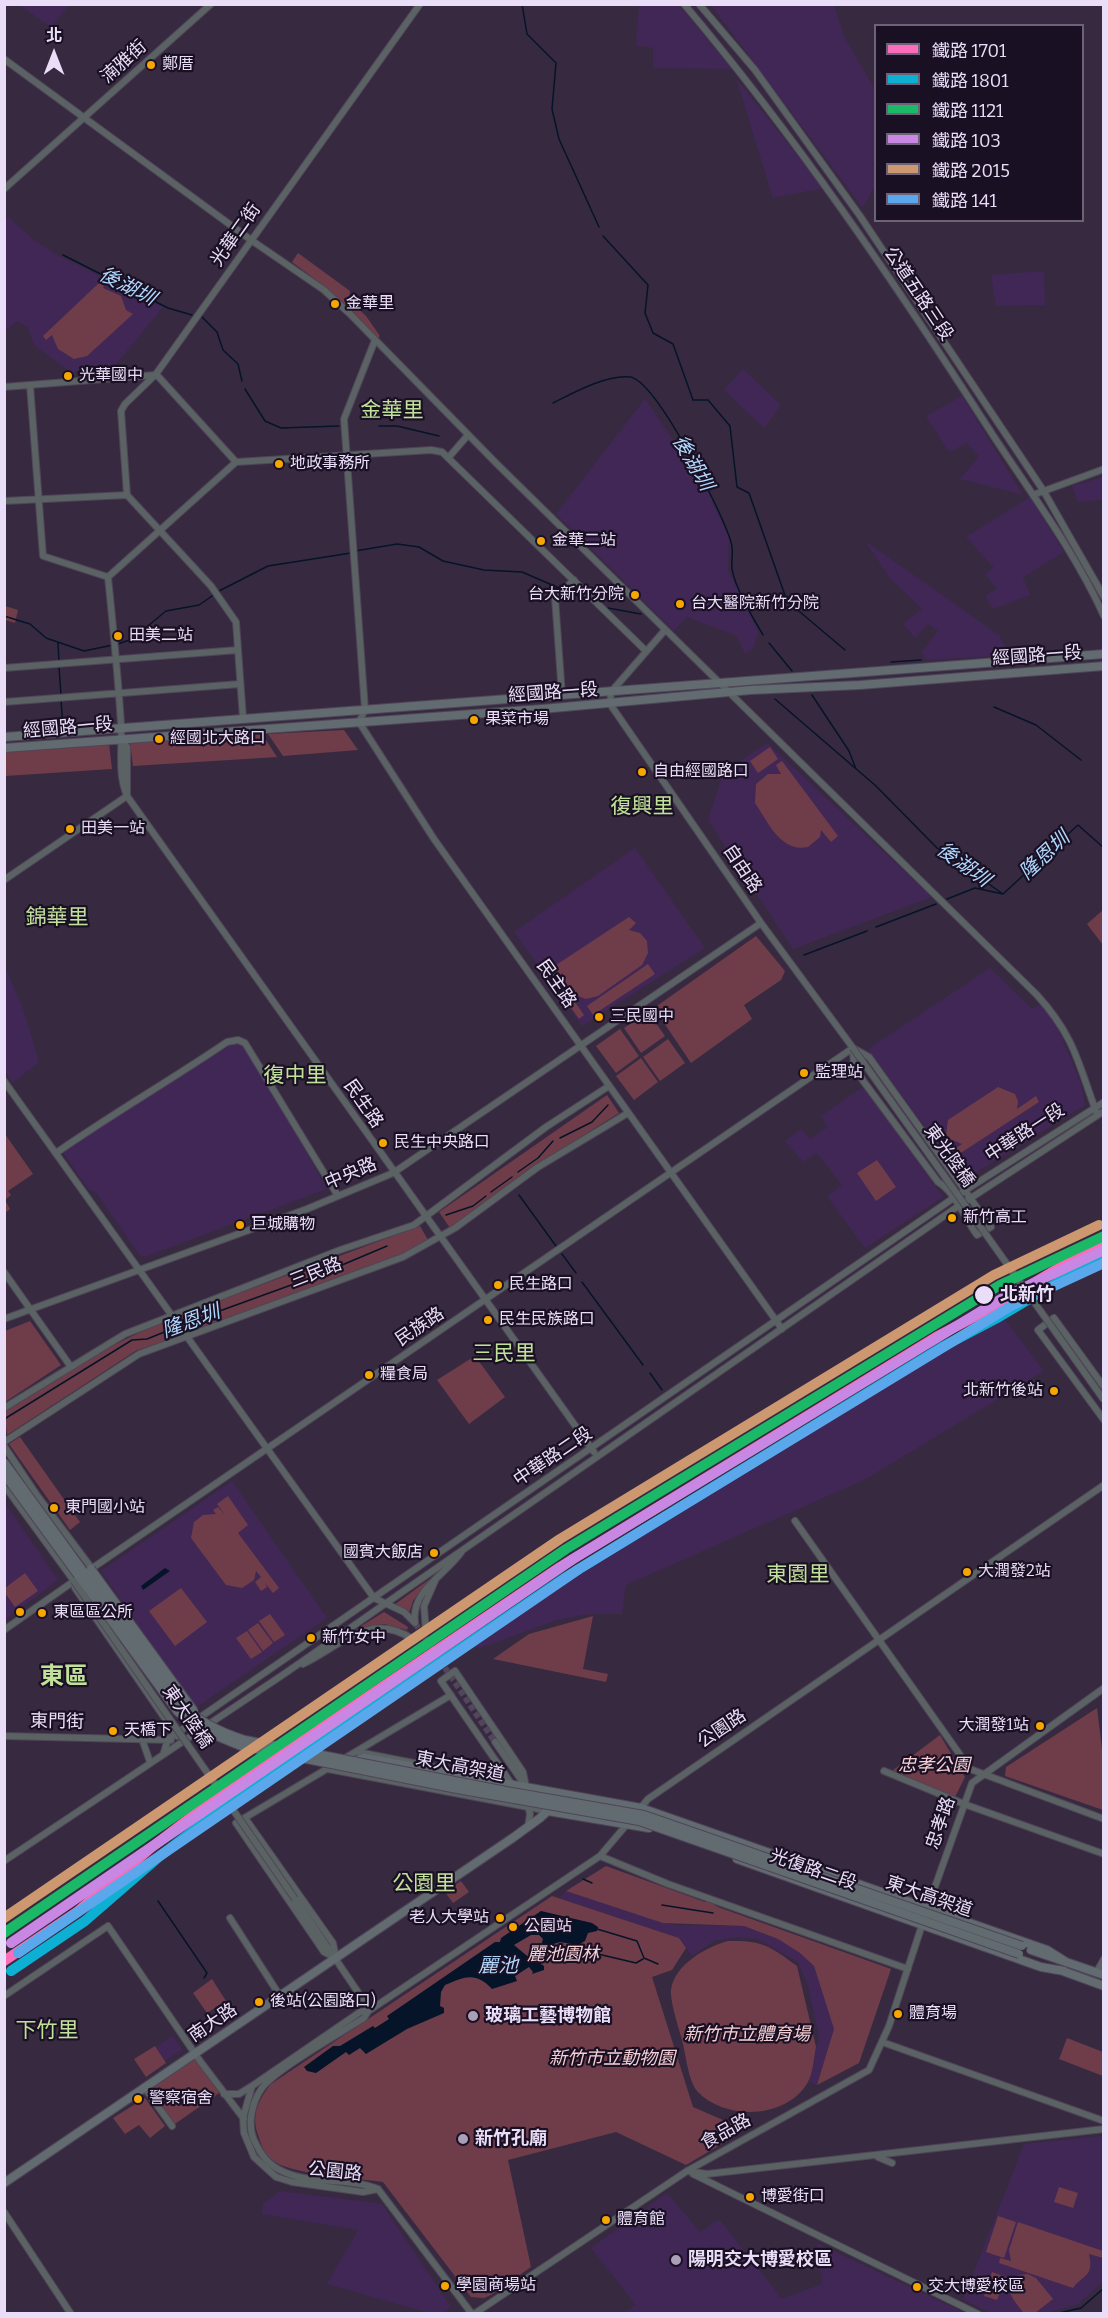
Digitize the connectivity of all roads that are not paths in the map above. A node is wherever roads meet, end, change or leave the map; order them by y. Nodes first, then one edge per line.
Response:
1 (211, 4) edge
2 (420, 4) edge
3 (684, 4) edge
4 (699, 4) edge
5 (708, 15) junction
6 (699, 22) junction
7 (4, 59) edge
8 (85, 117) junction
9 (4, 189) edge
10 (251, 240) junction
11 (375, 340) junction
12 (156, 374) junction
13 (30, 385) junction
14 (4, 387) edge
15 (468, 435) junction
16 (345, 455) junction
17 (449, 457) junction
18 (236, 462) junction
19 (1104, 469) edge
20 (1043, 490) junction
21 (127, 495) junction
22 (1034, 495) junction
23 (38, 499) junction
24 (4, 501) edge
25 (161, 531) junction
26 (108, 577) junction
27 (574, 580) junction
28 (1104, 597) edge
29 (1104, 616) edge
30 (666, 630) junction
31 (238, 650) junction
32 (646, 651) junction
33 (1104, 654) edge
34 (116, 660) junction
35 (1104, 666) edge
36 (4, 668) edge
37 (718, 683) junction
38 (240, 684) junction
39 (611, 692) junction
40 (119, 693) junction
41 (729, 693) junction
42 (562, 695) junction
43 (4, 702) edge
44 (610, 704) junction
45 (365, 710) junction
46 (243, 718) junction
47 (359, 722) junction
48 (121, 728) junction
49 (4, 737) edge
50 (122, 739) junction
51 (4, 748) edge
52 (127, 796) junction
53 (4, 870) edge
54 (5, 879) edge
55 (761, 922) junction
56 (579, 1045) junction
57 (853, 1048) junction
58 (4, 1081) edge
59 (609, 1086) junction
60 (1104, 1102) edge
61 (1094, 1106) junction
62 (628, 1113) junction
63 (1100, 1113) edge
64 (56, 1153) junction
65 (393, 1173) junction
66 (671, 1173) junction
67 (964, 1191) junction
68 (338, 1196) junction
69 (955, 1197) junction
70 (970, 1198) junction
71 (957, 1207) junction
72 (426, 1217) junction
73 (439, 1236) junction
74 (139, 1269) junction
75 (4, 1272) edge
76 (484, 1300) junction
77 (31, 1310) junction
78 (172, 1314) junction
79 (4, 1319) edge
80 (777, 1321) junction
81 (782, 1329) junction
82 (188, 1338) junction
83 (71, 1367) junction
84 (1104, 1387) edge
85 (1104, 1400) edge
86 (1104, 1407) edge
87 (4, 1408) edge
88 (1097, 1412) junction
89 (1104, 1420) edge
90 (4, 1444) edge
91 (267, 1449) junction
92 (592, 1449) junction
93 (597, 1458) junction
94 (4, 1462) edge
95 (4, 1474) edge
96 (4, 1485) edge
97 (1104, 1485) edge
98 (795, 1521) dead end
99 (464, 1548) junction
100 (91, 1569) junction
101 (74, 1581) junction
102 (435, 1581) junction
103 (374, 1598) junction
104 (385, 1604) junction
105 (4, 1630) edge
106 (879, 1639) junction
107 (284, 1674) junction
108 (1104, 1688) edge
109 (451, 1695) junction
110 (202, 1717) junction
111 (211, 1721) junction
112 (176, 1734) junction
113 (4, 1736) edge
114 (142, 1739) junction
115 (168, 1739) junction
116 (245, 1740) junction
117 (181, 1741) junction
118 (495, 1742) tunnel mouth
119 (164, 1752) junction
120 (357, 1752) junction
121 (353, 1761) junction
122 (150, 1762) junction
123 (327, 1769) junction
124 (884, 1771) dead end
125 (981, 1774) junction
126 (512, 1785) junction
127 (526, 1787) junction
128 (566, 1794) junction
129 (508, 1803) junction
130 (964, 1804) junction
131 (528, 1807) junction
132 (641, 1808) junction
133 (548, 1811) junction
134 (245, 1818) junction
135 (1104, 1819) edge
136 (628, 1822) junction
137 (528, 1827) junction
138 (698, 1841) junction
139 (1104, 1854) edge
140 (600, 1856) junction
141 (4, 1861) edge
142 (927, 1909) junction
143 (230, 1918) dead end
144 (922, 1925) junction
145 (1021, 1950) junction
146 (336, 1958) junction
147 (1104, 1959) edge
148 (1066, 1962) junction
149 (908, 1969) junction
150 (1064, 1971) junction
151 (1100, 1974) edge
152 (1104, 1986) edge
153 (4, 1996) edge
154 (279, 1996) junction
155 (370, 2010) junction
156 (882, 2042) junction
157 (195, 2053) junction
158 (252, 2086) junction
159 (144, 2087) junction
160 (224, 2094) junction
161 (243, 2118) junction
162 (1104, 2121) edge
163 (172, 2126) dead end
164 (251, 2126) junction
165 (1104, 2129) edge
166 (875, 2155) junction
167 (892, 2163) dead end
168 (687, 2171) junction
169 (4, 2183) edge
170 (378, 2189) junction
171 (4, 2212) edge
172 (71, 2313) edge
173 (473, 2313) edge
174 (978, 2313) edge

1 - 8 street, 湳雅街
2 - 10 street, 光華二街
3 - 6 street, 公道五路三段
4 - 5 street, 公道五路三段
5 - 6 street
5 - 20 street, 公道五路三段
6 - 22 street, 公道五路三段
7 - 8 street
8 - 9 street, 湳雅街
8 - 10 street
10 - 11 street
10 - 12 street, 光華二街
11 - 15 street
11 - 16 street
12 - 13 street
12 - 18 street
12 - 21 street, 光華二街
13 - 14 street
13 - 23 street
15 - 17 street
15 - 30 street
16 - 17 street
16 - 18 street
16 - 45 street
17 - 27 street
18 - 25 street
19 - 20 street
20 - 22 street
20 - 28 street, 公道五路三段
21 - 23 street
21 - 25 street
22 - 29 street, 公道五路三段
23 - 24 street
23 - 26 street
25 - 26 street
25 - 31 street
26 - 34 street
27 - 32 street
27 - 42 street
30 - 32 street
30 - 37 street
31 - 34 street
31 - 38 street
32 - 39 street
33 - 37 main road, 經國路一段
34 - 36 street
34 - 40 street
35 - 41 main road, 經國路一段
37 - 39 main road, 經國路一段
37 - 41 street
38 - 40 street
38 - 46 street
39 - 42 main road, 經國路一段
39 - 44 street
40 - 43 street
40 - 48 street
41 - 44 main road, 經國路一段
41 - 61 street
42 - 45 main road, 經國路一段
44 - 47 main road, 經國路一段
44 - 55 street, 自由路
45 - 46 main road, 經國路一段
45 - 47 street
46 - 48 main road, 經國路一段
47 - 50 main road, 經國路一段
47 - 56 street, 民主路
48 - 49 main road, 經國路一段
48 - 50 street
50 - 51 main road, 經國路一段
50 - 52 street
52 - 54 street
52 - 65 street, 民生路
53 - 54 street
55 - 56 street, 中央路
55 - 57 street, 自由路
56 - 59 street, 民主路
56 - 65 street, 中央路
57 - 66 street, 民族路
57 - 67 street, 自由路
57 - 69 street, 自由路
57 - 85 street, 東光陸橋, bridge
58 - 64 street
59 - 62 street, 民主路
59 - 72 street, 三民路
60 - 61 street, 中華路一段
61 - 63 street
61 - 67 street, 中華路一段
62 - 66 street, 民主路
62 - 73 street, 三民路
63 - 70 street, 中華路一段
64 - 68 street
64 - 74 street
65 - 68 street, 中央路
65 - 72 street, 民生路
66 - 76 street, 民族路
66 - 80 street, 民主路
67 - 69 street, 中華路二段
67 - 70 street, 自由路
68 - 74 street, 中央路
69 - 71 street
69 - 80 street, 中華路二段
70 - 71 street, 中華路二段
70 - 71 street, 自由路
71 - 81 street, 中華路二段
72 - 73 street, 民生路
72 - 78 street, 三民路
73 - 76 street, 民生路
73 - 82 street, 三民路
74 - 77 street, 中央路
74 - 78 street
75 - 77 street
76 - 91 street, 民族路
76 - 92 street, 民生路
77 - 79 street, 中央路
77 - 83 street
78 - 82 street
78 - 83 street, 三民路
80 - 81 street, 民主路
80 - 92 street, 中華路二段
81 - 93 street, 中華路二段
82 - 90 street, 三民路
82 - 91 street
83 - 87 street, 三民路
84 - 88 street
86 - 88 street
88 - 89 street
90 - 100 street
91 - 100 street, 民族路
91 - 103 street
92 - 93 street, 民生路
92 - 103 street, 中華路二段
93 - 99 street, 中華路二段
94 - 116 main road, 東大高架道, bridge
95 - 138 main road, 東大高架道, bridge
96 - 101 street
97 - 106 street, 公園路
98 - 106 street
99 - 102 street
99 - 104 street, 中華路二段
100 - 101 street, 民族路
100 - 110 street
100 - 116 main road, bridge
101 - 105 street, 民族路
101 - 112 street
101 - 146 street, 東大陸橋, bridge
102 - 104 street
102 - 107 street, 中華路二段
103 - 104 street
103 - 110 street, 中華路二段
104 - 107 street, 中華路二段
106 - 125 street
106 - 132 street, 公園路
107 - 111 street, 中華路二段
108 - 125 street, 忠孝路
109 - 120 street
109 - 126 street
109 - 127 street
110 - 111 street
110 - 112 street, 中華路二段
111 - 117 street, 中華路二段
112 - 115 street, 中華路二段
112 - 117 street
113 - 114 street, 東門街
114 - 115 street, 東門街
114 - 122 street
115 - 117 street, 東門街
115 - 119 street
116 - 121 main road, 東大高架道, bridge
117 - 119 street, 中華路二段
118 - 127 street
119 - 122 street, 中華路二段
120 - 123 street
120 - 126 street
121 - 126 main road, 光復路二段
121 - 145 main road, 東大高架道, bridge
122 - 141 street, 中華路二段
123 - 129 street, 光復路二段
123 - 134 street
124 - 130 street
125 - 130 street, 忠孝路
125 - 135 street
126 - 127 main road, 光復路二段
126 - 129 street
126 - 131 street
127 - 128 main road, 光復路二段
127 - 133 street
128 - 132 main road, 光復路二段
128 - 133 main road
129 - 131 street, 光復路二段
130 - 139 street
130 - 142 street, 忠孝路
131 - 133 street, 光復路二段
131 - 137 street
132 - 136 street, 公園路
132 - 142 main road, 光復路二段
133 - 136 main road, 光復路二段
133 - 137 main road, 南大路
134 - 146 street
134 - 146 street
136 - 140 street, 公園路
136 - 144 main road, 光復路二段
137 - 146 main road, 南大路
138 - 144 main road, bridge
138 - 145 main road, 東大高架道, bridge
140 - 149 street
140 - 155 street, 公園路
142 - 144 street, 忠孝路
142 - 148 main road, 光復路二段
143 - 154 street
144 - 149 street, 食品路
144 - 150 main road, 光復路二段
145 - 148 main road, 光復路二段
145 - 150 main road, 光復路二段
146 - 154 main road, 南大路
146 - 155 street
147 - 151 street
148 - 151 main road, 光復路二段
149 - 156 street, 食品路
150 - 152 main road, 光復路二段
153 - 157 street
154 - 157 main road, 南大路
155 - 158 street, 公園路
155 - 164 street, 公園路
156 - 162 street
156 - 168 street, 食品路
157 - 159 main road, 南大路
157 - 160 street
158 - 160 street
158 - 161 street, 公園路
159 - 163 street
159 - 169 main road, 南大路
160 - 161 street
161 - 164 street
161 - 170 street, 公園路
164 - 170 street, 公園路
165 - 166 street
166 - 167 street
166 - 168 street
168 - 173 street, 食品路
168 - 174 street
170 - 173 street
171 - 172 street

